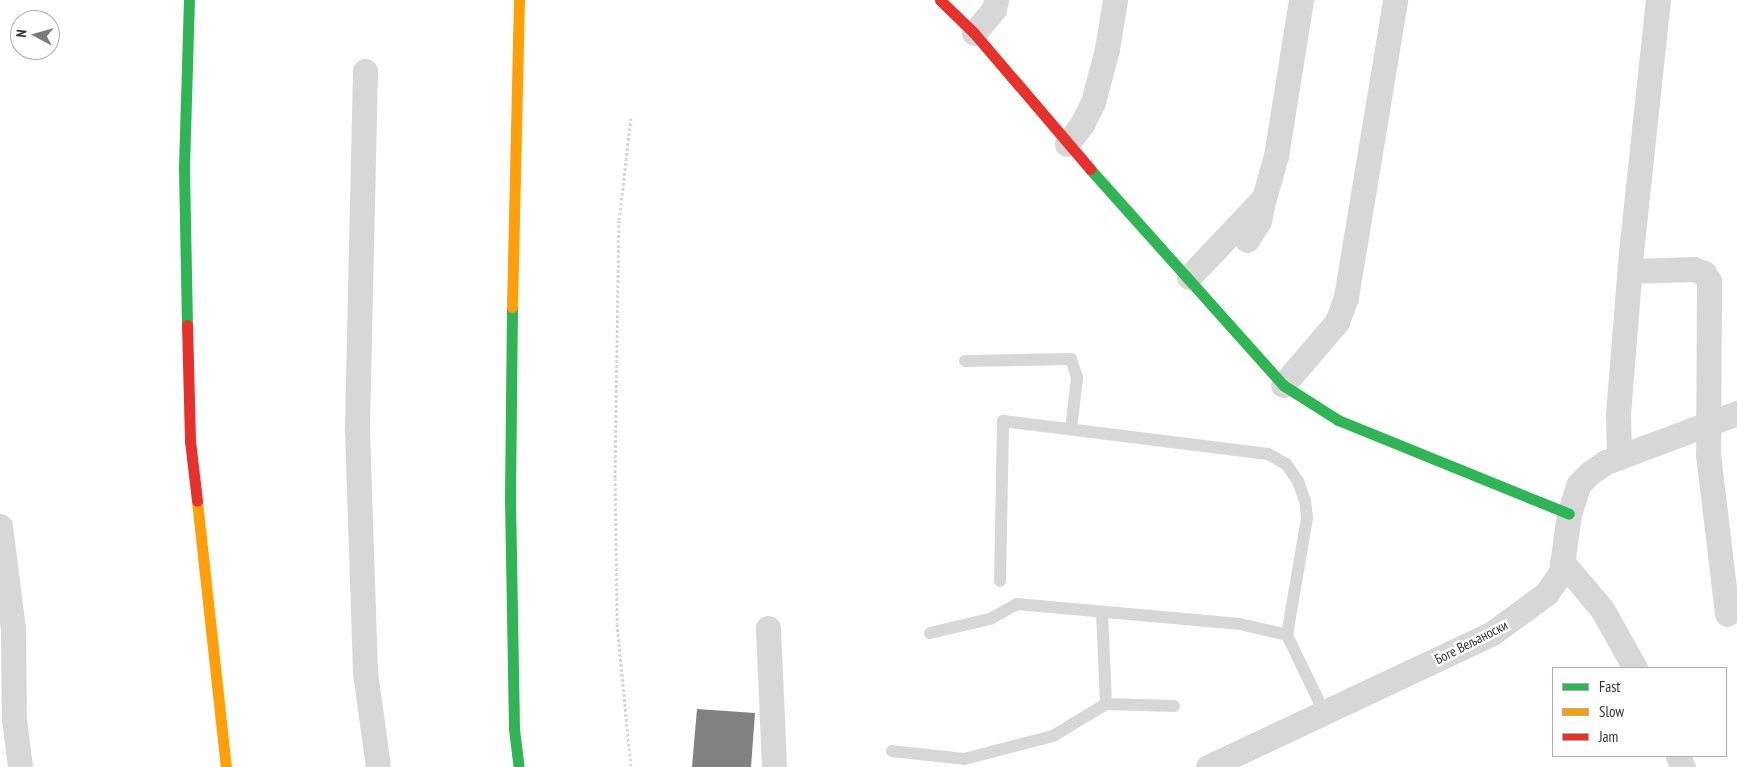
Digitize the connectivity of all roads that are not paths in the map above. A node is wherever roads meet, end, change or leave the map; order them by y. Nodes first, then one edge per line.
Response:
1 (189, 0) edge
2 (519, 0) edge
3 (940, 0) edge
4 (996, 0) edge
5 (1115, 0) edge
6 (1301, 0) edge
7 (1395, 0) edge
8 (1658, 0) edge
9 (974, 33) junction
10 (365, 71) dead end
11 (1067, 144) junction
12 (1264, 198) junction
13 (1248, 240) dead end
14 (1630, 271) junction
15 (1189, 277) junction
16 (965, 361) dead end
17 (1283, 385) junction
18 (1737, 413) edge
19 (1709, 424) junction
20 (1071, 428) junction
21 (1619, 457) junction
22 (1569, 514) junction
23 (0, 526) edge
24 (1563, 563) junction
25 (1000, 580) dead end
26 (1102, 613) junction
27 (1728, 614) dead end
28 (768, 628) dead end
29 (930, 633) dead end
30 (1287, 635) junction
31 (1634, 667) edge
32 (1106, 704) junction
33 (1174, 706) dead end
34 (1324, 712) junction
35 (892, 751) dead end
36 (20, 767) edge
37 (226, 767) edge
38 (378, 767) edge
39 (519, 767) edge
40 (774, 767) edge
41 (1208, 767) edge

1 - 37 street
2 - 39 street
3 - 9 street
4 - 9 street
5 - 11 street
6 - 12 street
7 - 17 street
8 - 14 street
9 - 11 street
10 - 38 street
11 - 15 street
12 - 13 street
12 - 15 street
14 - 19 street
14 - 21 street
15 - 17 street
16 - 20 lane
17 - 22 street
18 - 19 street, Боге Вељаноски
19 - 21 street, Боге Вељаноски
19 - 27 street
20 - 25 lane
20 - 30 lane
21 - 22 street, Боге Вељаноски
22 - 24 street, Боге Вељаноски
23 - 36 street
24 - 31 street
24 - 34 street, Боге Вељаноски
26 - 29 lane
26 - 30 lane
26 - 32 lane
28 - 40 street
30 - 34 lane
32 - 33 lane
32 - 35 lane
34 - 41 street, Боге Вељаноски

